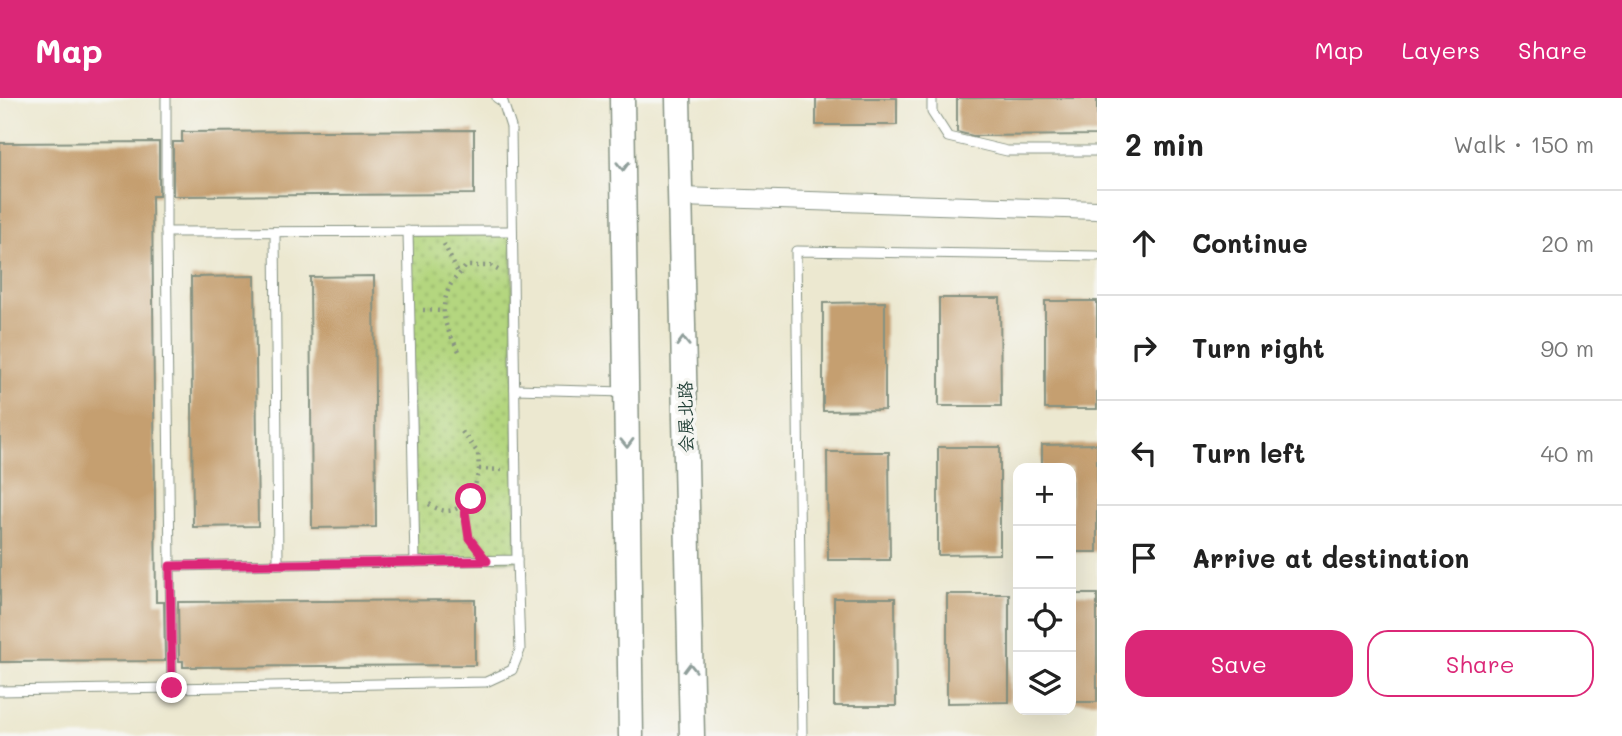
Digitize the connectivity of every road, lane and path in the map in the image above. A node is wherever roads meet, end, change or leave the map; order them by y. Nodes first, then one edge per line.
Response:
1 (166, 98) edge
2 (497, 98) edge
3 (622, 98) edge
4 (678, 98) edge
5 (932, 98) edge
6 (1097, 151) edge
7 (680, 197) junction
8 (1097, 210) edge
9 (408, 231) junction
10 (437, 231) junction
11 (513, 231) junction
12 (166, 232) junction
13 (275, 232) junction
14 (1097, 256) edge
15 (459, 275) junction
16 (513, 278) junction
17 (459, 351) dead end
18 (515, 389) junction
19 (626, 392) junction
20 (460, 429) dead end
21 (479, 469) junction
22 (516, 471) junction
23 (414, 486) junction
24 (464, 505) junction
25 (517, 560) junction
26 (487, 561) junction
27 (415, 562) junction
28 (278, 564) junction
29 (170, 566) junction
30 (172, 688) junction
31 (0, 691) edge
32 (631, 736) edge
33 (692, 736) edge
34 (802, 736) edge

1 - 12 lane
2 - 11 lane
3 -> 19 main road
4 - 7 main road, 会展北路
5 - 6 lane
7 - 8 street
33 -> 7 main road, 会展北路
9 - 10 lane
9 - 13 lane
9 - 23 lane
10 - 11 lane
10 - 15 path
11 - 16 lane
12 - 13 lane
12 - 29 lane
13 - 28 lane
14 - 34 lane
15 - 16 path
15 - 17 path
16 - 18 lane
18 - 19 lane
18 - 22 lane
19 -> 32 main road
20 - 21 path
21 - 22 path
21 - 24 path
22 - 25 lane
23 - 24 path
23 - 27 lane
24 - 26 path
25 - 26 lane
25 - 30 lane
26 - 27 lane
27 - 28 lane
28 - 29 lane
29 - 30 lane
30 - 31 lane

